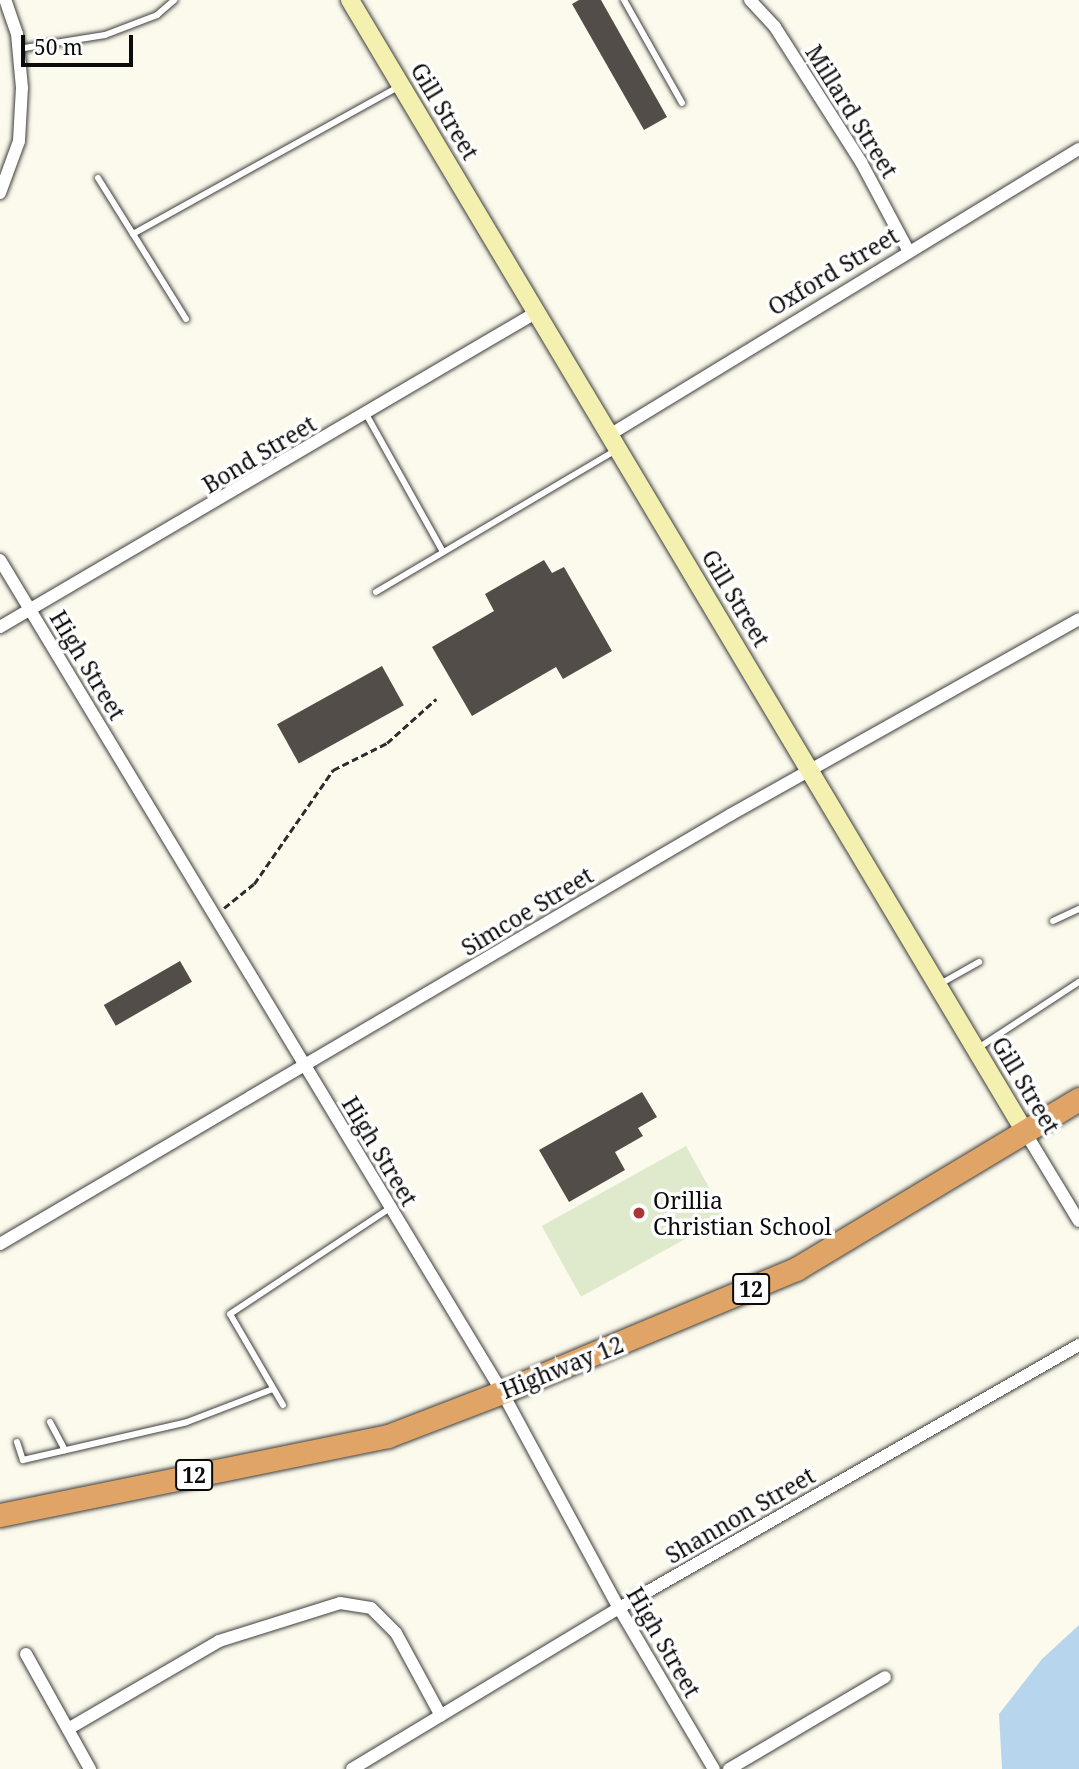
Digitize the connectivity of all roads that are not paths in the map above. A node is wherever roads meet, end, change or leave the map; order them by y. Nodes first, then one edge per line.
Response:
1 (5, 0) edge
2 (174, 0) edge
3 (350, 0) edge
4 (624, 0) edge
5 (750, 0) edge
6 (18, 49) junction
7 (401, 85) junction
8 (682, 103) dead end
9 (1079, 149) edge
10 (98, 178) dead end
11 (0, 193) edge
12 (133, 234) junction
13 (908, 250) junction
14 (537, 312) junction
15 (186, 319) dead end
16 (366, 414) junction
17 (615, 441) junction
18 (443, 552) junction
19 (0, 560) edge
20 (376, 592) dead end
21 (30, 610) junction
22 (1079, 619) edge
23 (0, 627) edge
24 (811, 772) junction
25 (1079, 909) edge
26 (1053, 921) dead end
27 (979, 962) dead end
28 (1079, 982) edge
29 (938, 985) junction
30 (976, 1049) junction
31 (304, 1068) junction
32 (1079, 1099) edge
33 (1025, 1132) junction
34 (390, 1208) junction
35 (1079, 1221) edge
36 (0, 1244) edge
37 (1079, 1345) edge
38 (273, 1389) junction
39 (502, 1391) junction
40 (283, 1405) dead end
41 (50, 1422) dead end
42 (17, 1442) dead end
43 (65, 1450) junction
44 (0, 1515) edge
45 (619, 1608) junction
46 (26, 1654) dead end
47 (885, 1677) dead end
48 (441, 1716) junction
49 (68, 1729) junction
50 (90, 1769) edge
51 (352, 1769) edge
52 (714, 1769) edge
53 (729, 1769) edge

1 - 6 street
2 - 6 lane
3 - 7 main road, Gill Street
4 - 8 lane
5 - 13 street, Millard Street
6 - 11 street
7 - 12 lane
7 - 14 main road, Gill Street
9 - 13 street, Oxford Street
10 - 12 lane
12 - 15 lane
13 - 17 street, Oxford Street
14 - 16 street, Bond Street
14 - 17 main road, Gill Street
16 - 18 lane
16 - 21 street, Bond Street
17 - 18 lane
17 - 24 main road, Gill Street
18 - 20 lane
19 - 21 street, High Street
21 - 23 street, Bond Street
21 - 31 street, High Street
22 - 24 street, Simcoe Street
24 - 29 main road, Gill Street
24 - 31 street, Simcoe Street
25 - 26 lane
27 - 29 lane
28 - 30 lane
29 - 30 main road, Gill Street
30 - 33 main road, Gill Street
31 - 34 street, High Street
31 - 36 street, Simcoe Street
32 - 33 highway, Highway 12 / 12
33 - 35 street, Gill Street
33 - 39 highway, Highway 12 / 12
34 - 38 lane
34 - 39 street, High Street
37 - 45 street, Shannon Street
38 - 40 lane
38 - 43 lane
39 - 44 highway, Highway 12 / 12
39 - 45 street, High Street
41 - 43 lane
42 - 43 lane
45 - 48 street, Shannon Street
45 - 52 street, High Street
46 - 49 street
47 - 53 street
48 - 49 street
48 - 51 street, Shannon Street
49 - 50 street

